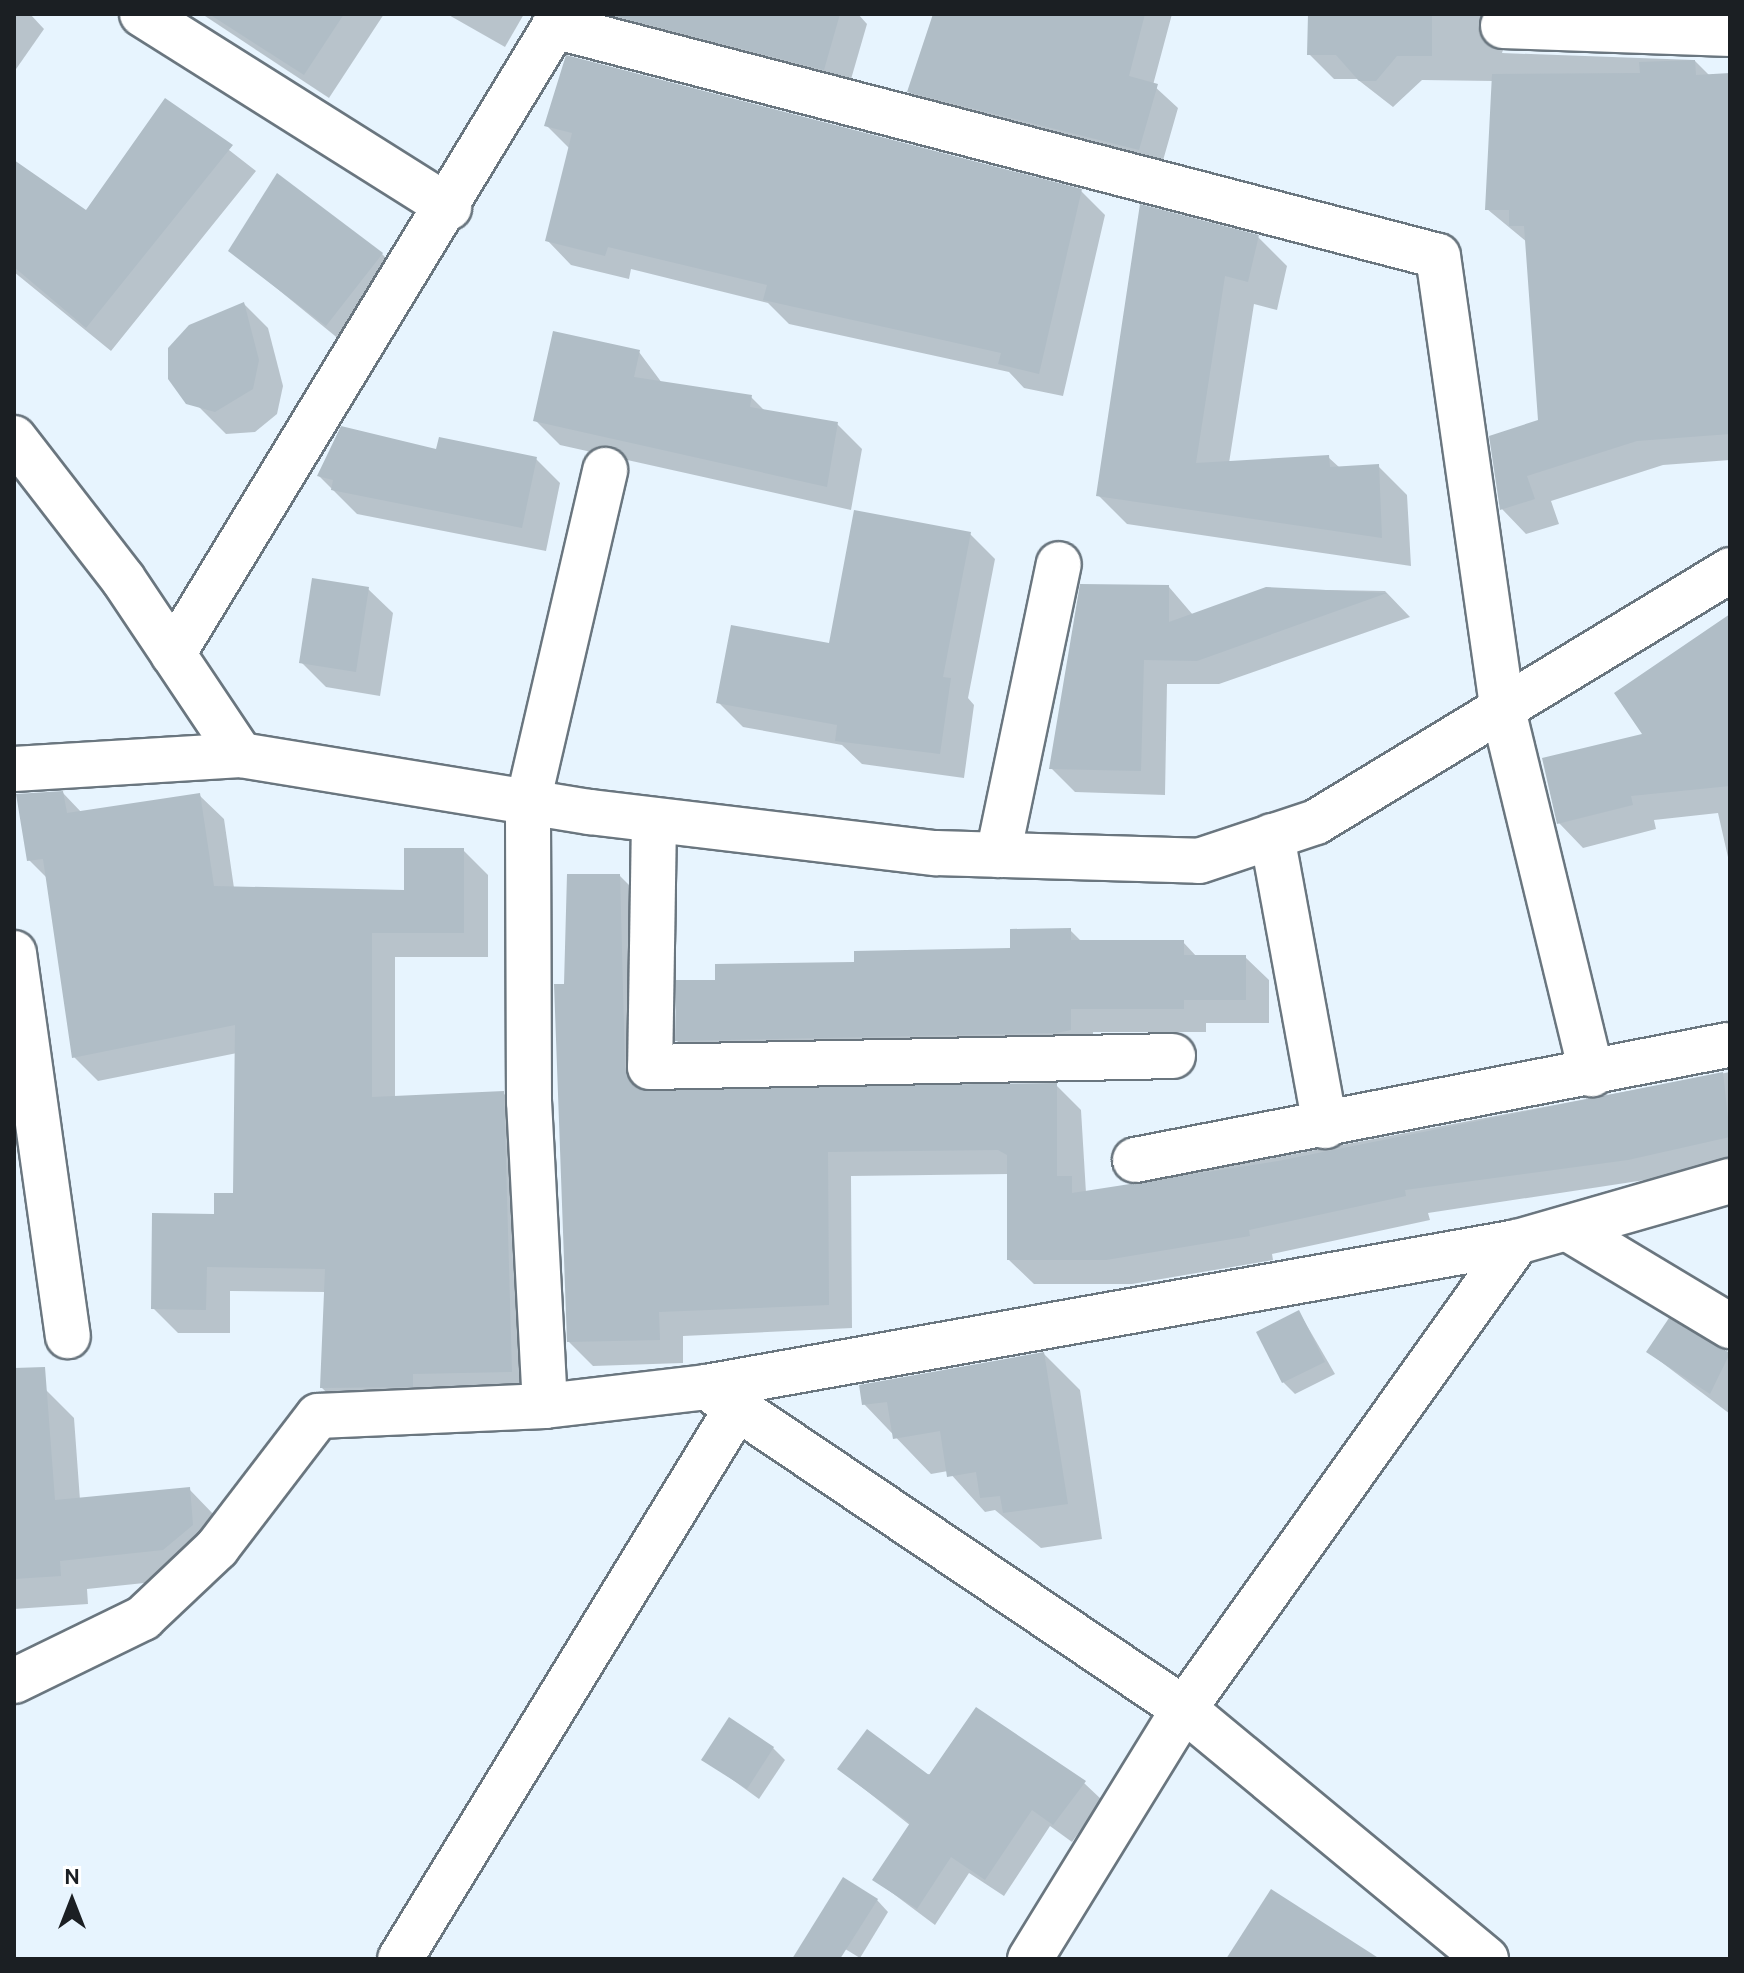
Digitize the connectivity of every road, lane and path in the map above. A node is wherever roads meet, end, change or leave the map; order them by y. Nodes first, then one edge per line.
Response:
1 (142, 14) edge
2 (558, 20) edge
3 (1503, 26) dead end
4 (1730, 34) edge
5 (449, 207) junction
6 (14, 438) edge
7 (605, 470) dead end
8 (1059, 564) dead end
9 (1730, 570) edge
10 (173, 654) junction
11 (1503, 710) junction
12 (241, 755) junction
13 (14, 769) edge
14 (528, 802) junction
15 (654, 820) junction
16 (1272, 836) junction
17 (998, 855) junction
18 (14, 953) edge
19 (1728, 1045) edge
20 (1173, 1056) dead end
21 (1592, 1074) junction
22 (1325, 1126) junction
23 (1135, 1160) dead end
24 (1730, 1181) edge
25 (1570, 1230) junction
26 (1517, 1242) junction
27 (1730, 1326) edge
28 (68, 1336) dead end
29 (721, 1397) junction
30 (545, 1406) junction
31 (14, 1681) edge
32 (1184, 1709) junction
33 (400, 1959) edge
34 (1030, 1959) edge
35 (1486, 1959) edge

1 - 5 street
2 - 5 street
2 - 11 street
3 - 4 street
5 - 10 street
6 - 10 street
7 - 14 street
8 - 17 street
9 - 11 street
10 - 12 street
11 - 16 street
11 - 21 street
12 - 13 street
12 - 14 street
14 - 15 street
14 - 30 street
15 - 17 street
15 - 20 street
16 - 17 street
16 - 22 street
18 - 28 street
19 - 21 street
21 - 22 street
22 - 23 street
24 - 25 street
25 - 26 street
25 - 27 street
26 - 29 street
26 - 32 street
29 - 30 street
29 - 32 street
29 - 33 street
30 - 31 street
32 - 34 street
32 - 35 street

